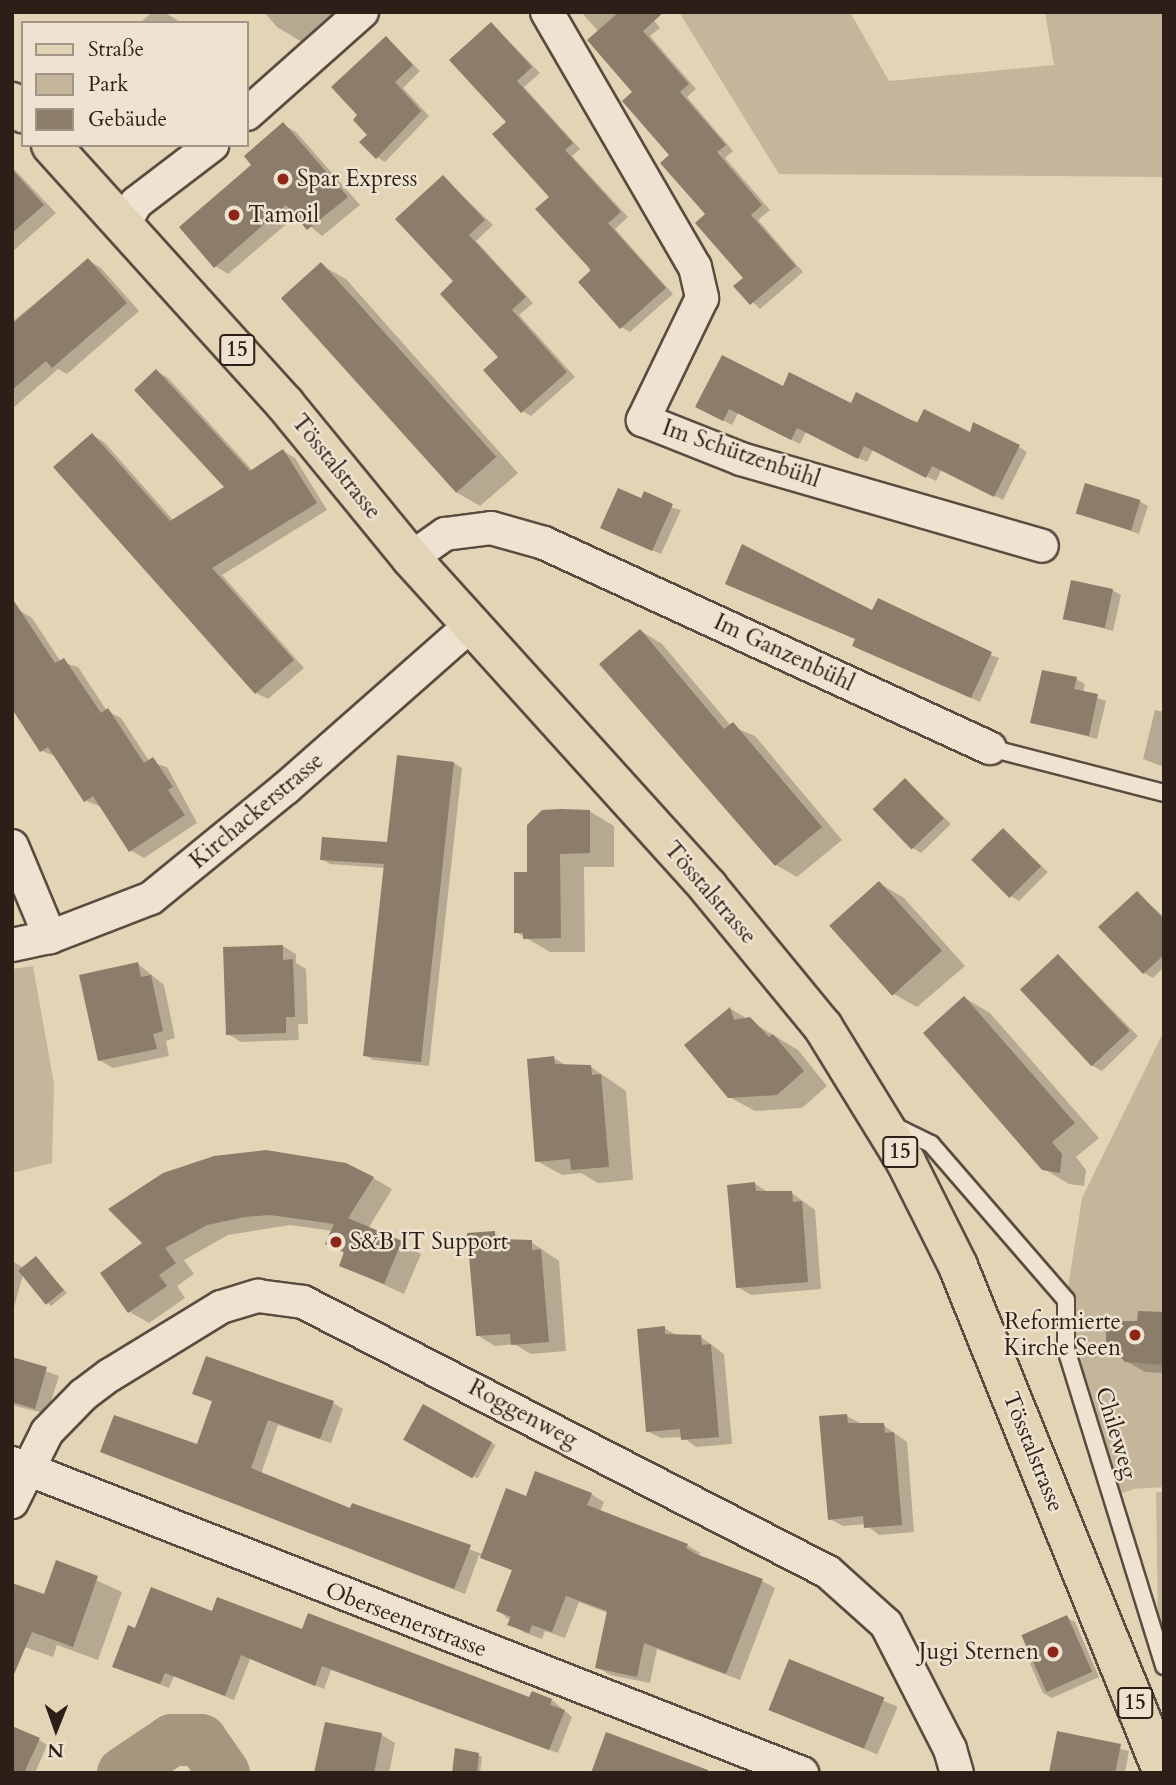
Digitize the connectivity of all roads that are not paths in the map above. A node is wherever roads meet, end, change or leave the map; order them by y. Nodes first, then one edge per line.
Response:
1 (362, 12) edge
2 (547, 12) edge
3 (248, 113) edge
4 (53, 147) edge
5 (209, 147) edge
6 (124, 224) junction
7 (1042, 545) dead end
8 (411, 558) junction
9 (471, 625) junction
10 (990, 748) joint
11 (1164, 793) edge
12 (12, 846) edge
13 (50, 937) junction
14 (12, 944) edge
15 (882, 1121) junction
16 (22, 1466) edge
17 (12, 1502) edge
18 (1164, 1666) edge
19 (802, 1773) edge
20 (957, 1773) edge
21 (1163, 1773) edge

1 - 3 street
2 - 7 street, Im Schützenbühl
4 - 6 main road, Tösstalstrasse / 15
5 - 6 street
6 - 8 main road, Tösstalstrasse / 15
8 - 9 main road, Tösstalstrasse / 15
8 - 10 street, Im Ganzenbühl
9 - 13 street, Kirchackerstrasse
9 - 15 main road, Tösstalstrasse / 15
10 - 11 lane, Im Ganzenbühl
12 - 13 street
13 - 14 street, Kirchackerstrasse
15 - 18 lane, Chileweg
15 - 21 main road, Tösstalstrasse / 15
16 - 17 street, Roggenweg
16 - 19 street, Oberseenerstrasse
16 - 20 street, Roggenweg

